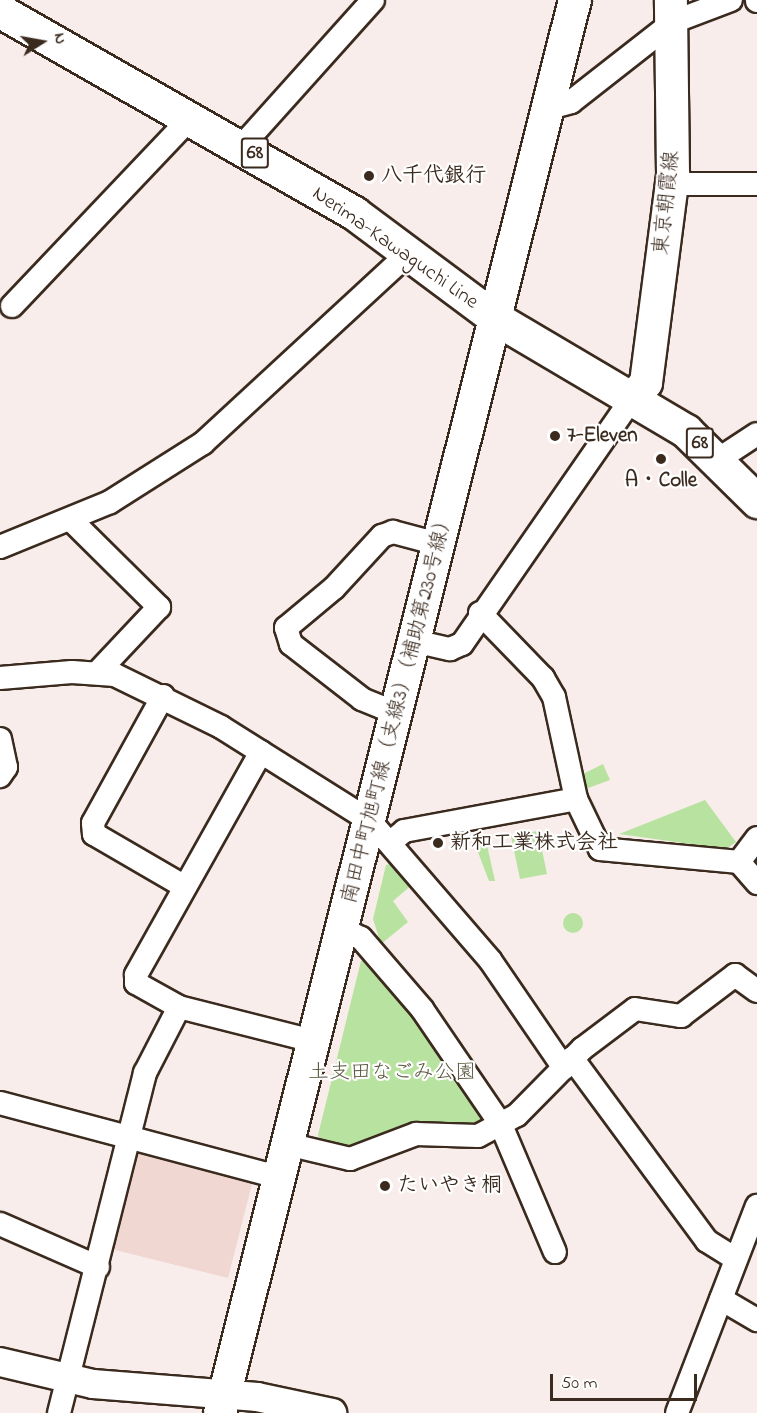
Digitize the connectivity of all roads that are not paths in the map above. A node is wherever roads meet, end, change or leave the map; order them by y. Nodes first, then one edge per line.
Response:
1 (373, 0) edge
2 (575, 0) edge
3 (732, 0) edge
4 (0, 11) edge
5 (672, 11) edge
6 (549, 108) junction
7 (192, 116) junction
8 (242, 146) junction
9 (672, 184) junction
10 (757, 184) edge
11 (408, 254) junction
12 (4, 307) edge
13 (495, 318) junction
14 (631, 400) junction
15 (757, 434) edge
16 (719, 459) junction
17 (757, 501) edge
18 (71, 520) junction
19 (438, 544) junction
20 (0, 547) edge
21 (480, 613) junction
22 (414, 641) junction
23 (2, 673) edge
24 (97, 673) junction
25 (163, 696) junction
26 (396, 713) junction
27 (0, 739) edge
28 (261, 752) junction
29 (0, 776) edge
30 (576, 799) junction
31 (380, 831) junction
32 (757, 838) edge
33 (739, 862) junction
34 (757, 883) edge
35 (185, 887) junction
36 (343, 929) junction
37 (757, 991) edge
38 (180, 1008) junction
39 (313, 1041) junction
40 (568, 1063) junction
41 (0, 1103) edge
42 (501, 1125) junction
43 (131, 1139) junction
44 (287, 1144) junction
45 (279, 1177) junction
46 (757, 1206) edge
47 (0, 1224) edge
48 (555, 1251) dead end
49 (736, 1259) junction
50 (98, 1267) junction
51 (721, 1299) junction
52 (757, 1320) edge
53 (0, 1362) edge
54 (68, 1380) junction
55 (223, 1404) edge
56 (59, 1413) edge
57 (332, 1413) edge
58 (677, 1413) edge

1 - 8 street
2 - 6 main road, 南田中町旭町線（支線3）（補助第230号線）
3 - 5 street
4 - 7 main road, Nerima-Kawaguchi Line / 68
5 - 6 street
5 - 9 main road, 東京朝霞線
6 - 13 main road, 南田中町旭町線（支線3）（補助第230号線）
7 - 8 main road, Nerima-Kawaguchi Line / 68
7 - 12 street
8 - 11 main road, Nerima-Kawaguchi Line / 68
9 - 10 street
9 - 14 main road, 東京朝霞線
11 - 13 main road, Nerima-Kawaguchi Line / 68
11 - 18 street
13 - 14 main road, Nerima-Kawaguchi Line / 68
13 - 19 main road, 南田中町旭町線（支線3）（補助第230号線）
14 - 16 main road, 68
14 - 21 street
15 - 16 street
16 - 17 main road, 68
18 - 20 street
18 - 24 street
19 - 22 main road, 南田中町旭町線（支線3）（補助第230号線）
19 - 26 street
21 - 22 street
21 - 30 street
22 - 26 main road, 南田中町旭町線（支線3）（補助第230号線）
23 - 24 street
24 - 25 street
25 - 28 street
25 - 35 street
26 - 31 main road, 南田中町旭町線（支線3）（補助第230号線）
27 - 29 street
28 - 31 street
28 - 35 street
30 - 31 street
30 - 33 street
31 - 36 main road, 南田中町旭町線（支線3）（補助第230号線）
31 - 40 street
32 - 33 street
33 - 34 street
35 - 38 street
36 - 39 main road, 南田中町旭町線（支線3）（補助第230号線）
36 - 42 street
37 - 40 street
38 - 39 street
38 - 43 street
39 - 44 main road, 南田中町旭町線（支線3）（補助第230号線）
40 - 42 street
40 - 49 street
41 - 43 street
42 - 44 street
42 - 48 street
43 - 45 street
43 - 50 street
44 - 45 main road, 南田中町旭町線（支線3）（補助第230号線）
45 - 55 main road, 南田中町旭町線（支線3）（補助第230号線）
46 - 49 street
47 - 50 street
49 - 51 street
50 - 54 street
51 - 52 street
51 - 58 street
53 - 54 street
54 - 55 street
54 - 56 street
55 - 57 street

